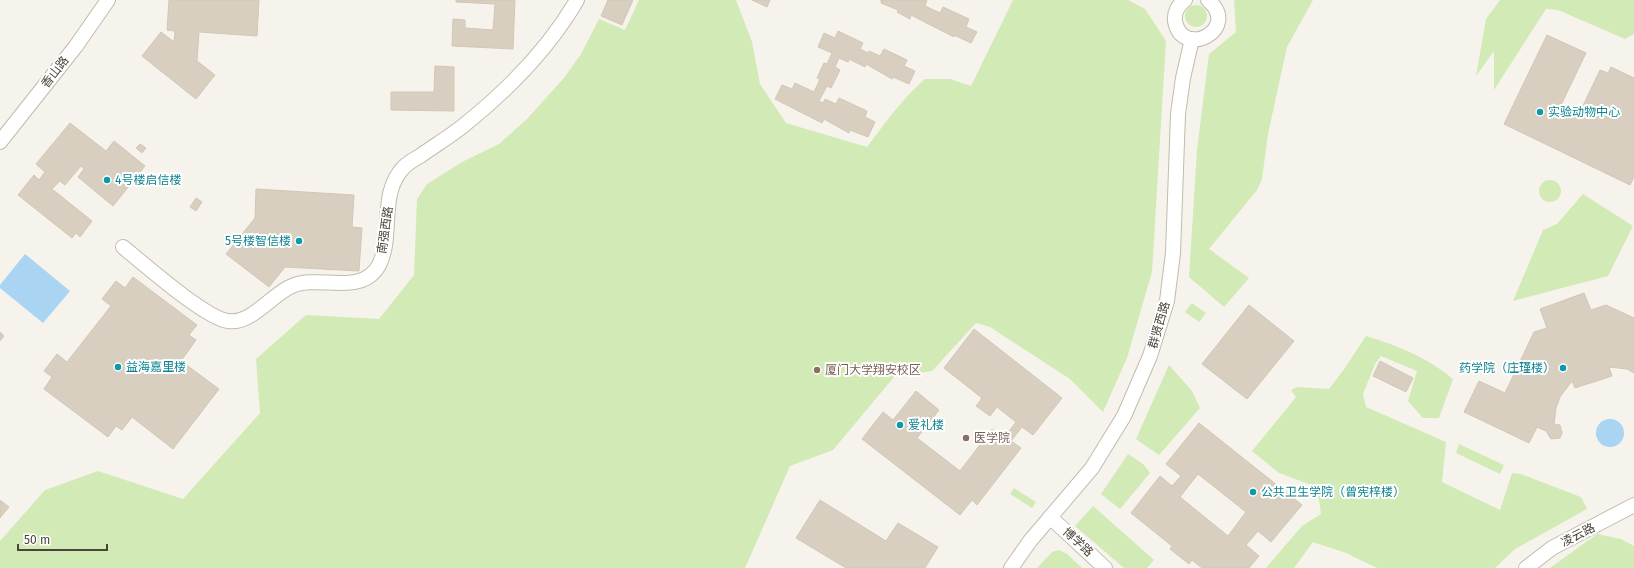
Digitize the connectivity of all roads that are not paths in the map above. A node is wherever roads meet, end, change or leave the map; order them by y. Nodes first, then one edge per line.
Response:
1 (108, 0) edge
2 (577, 0) edge
3 (1185, 0) edge
4 (1208, 0) edge
5 (1192, 39) junction
6 (0, 142) edge
7 (124, 247) dead end
8 (1634, 505) edge
9 (1050, 517) junction
10 (1011, 568) edge
11 (1105, 568) edge
12 (1526, 568) edge

1 - 6 street, 香山路
2 - 7 street, 南强西路
3 - 5 street
4 - 5 street
5 - 9 street, 群贤西路
8 - 12 street, 凌云路
9 - 10 street, 群贤西路
9 - 11 street, 博学路

